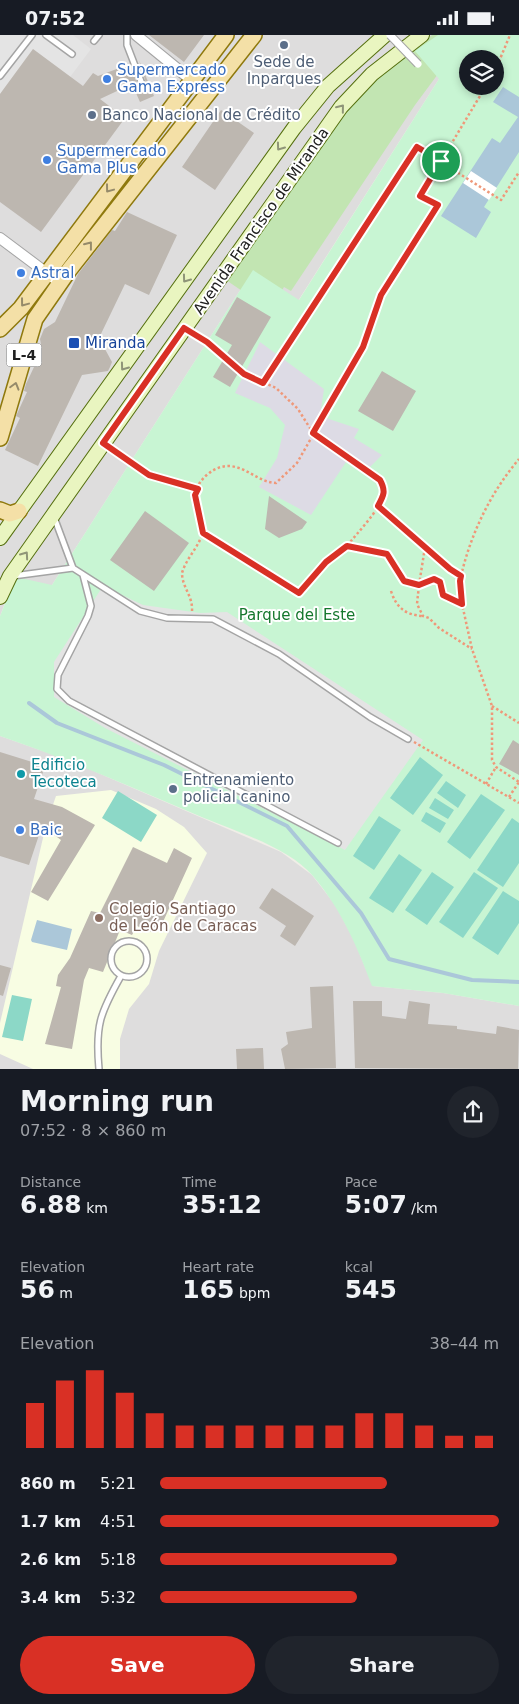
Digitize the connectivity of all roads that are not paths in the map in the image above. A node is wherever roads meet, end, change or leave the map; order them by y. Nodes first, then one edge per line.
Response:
1 (32, 35) edge
2 (46, 35) edge
3 (99, 35) edge
4 (127, 35) edge
5 (136, 35) edge
6 (226, 35) edge
7 (254, 35) edge
8 (385, 35) edge
9 (390, 35) edge
10 (422, 35) edge
11 (94, 41) dead end
12 (72, 55) dead end
13 (418, 64) dead end
14 (0, 75) edge
15 (191, 79) junction
16 (142, 83) dead end
17 (207, 93) junction
18 (0, 238) edge
19 (46, 274) junction
20 (60, 283) junction
21 (0, 329) edge
22 (0, 397) edge
23 (1, 435) edge
24 (0, 510) edge
25 (19, 511) junction
26 (53, 515) junction
27 (0, 538) edge
28 (73, 568) junction
29 (83, 575) junction
30 (10, 576) junction
31 (0, 597) edge
32 (408, 739) road end
33 (338, 843) dead end
34 (121, 976) junction
35 (99, 1069) edge

1 - 14 lane
2 - 12 lane
3 - 11 lane
4 - 16 lane
5 - 15 street
6 - 15 main road, L-4
7 - 17 main road, L-4
8 -> 25 main road, Avenida Francisco de Miranda
9 - 13 street, bridge
26 -> 10 main road, Avenida Francisco de Miranda
15 - 17 street
15 -> 19 main road, L-4
20 -> 17 main road, L-4
18 - 19 street
19 - 20 street
19 -> 21 main road, L-4
23 -> 20 main road, L-4
22 - 23 main road, L-4
24 - 25 main road
25 - 27 main road, Avenida Francisco de Miranda
26 - 28 lane
30 -> 26 main road, Avenida Francisco de Miranda
28 - 29 lane
28 - 30 lane
29 - 32 lane
29 - 33 lane
30 - 31 main road, Avenida Francisco de Miranda
34 - 34 lane
34 - 35 lane

